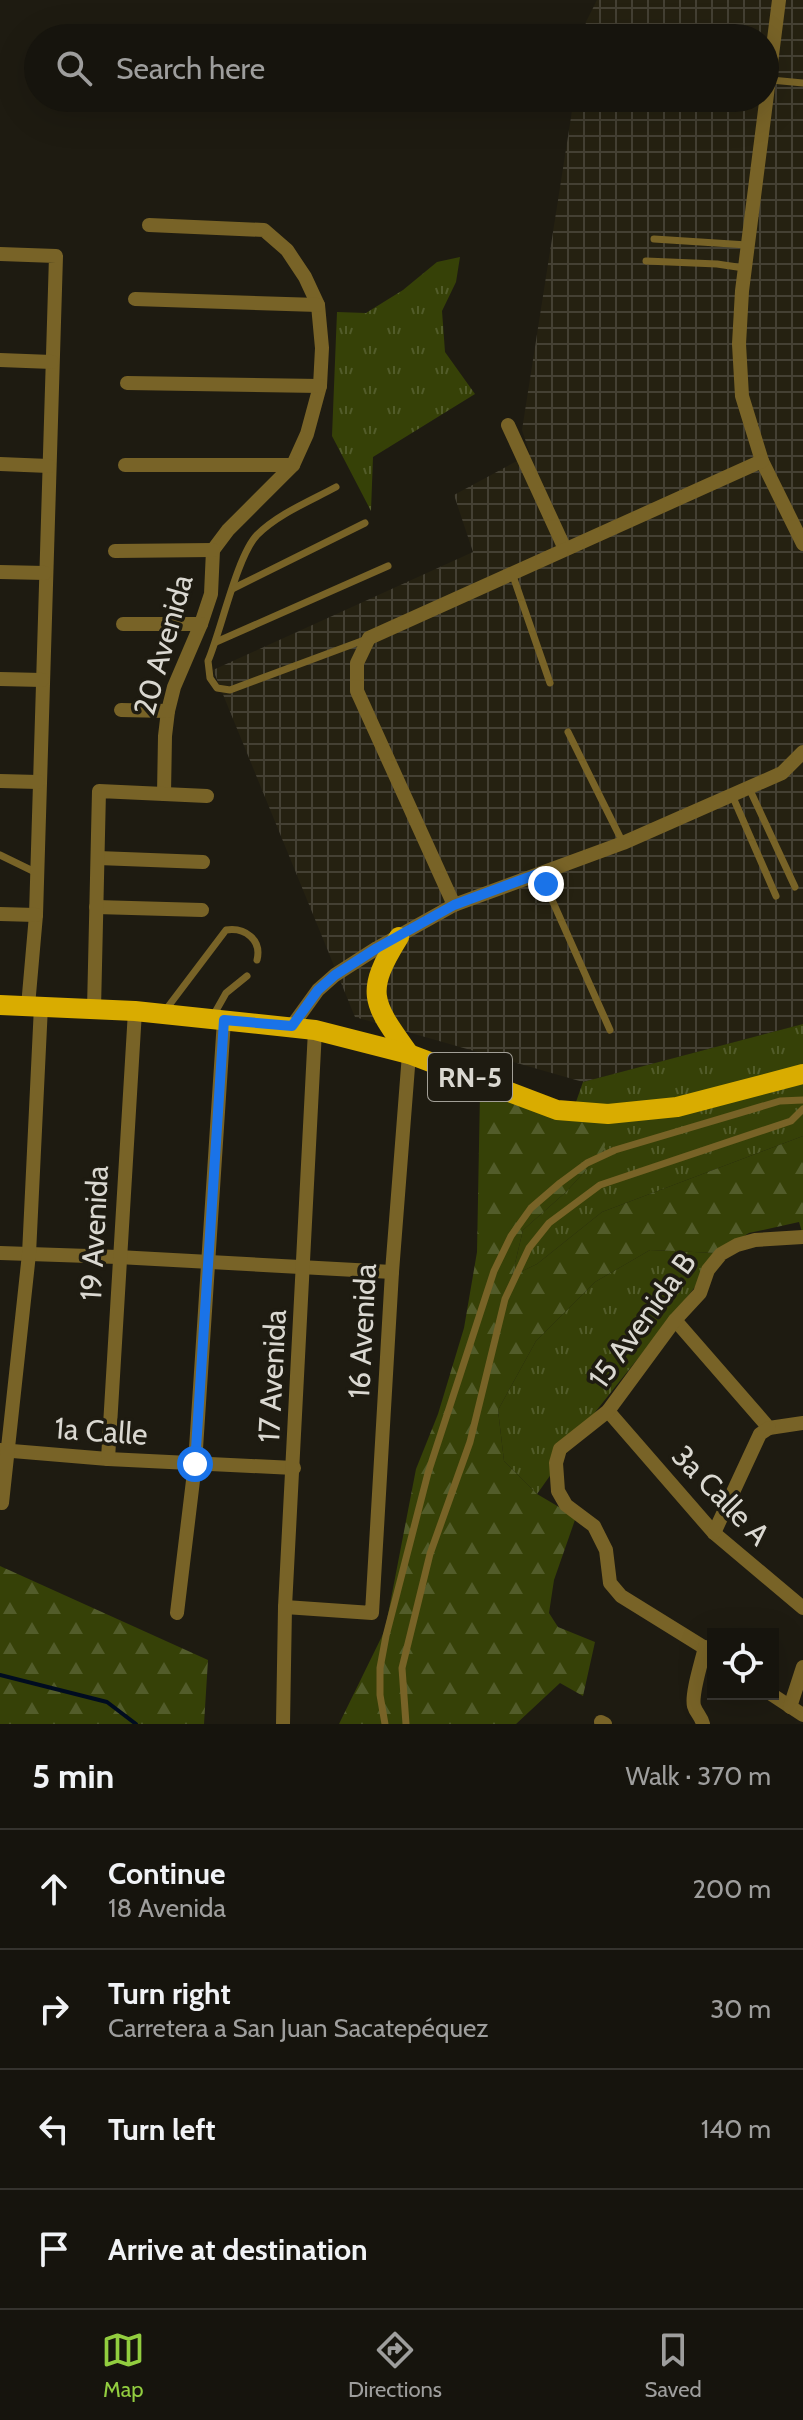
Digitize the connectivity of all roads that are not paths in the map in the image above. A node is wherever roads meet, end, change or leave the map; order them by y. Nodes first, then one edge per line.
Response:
1 (779, 0) edge
2 (777, 24) edge
3 (779, 81) edge
4 (803, 83) edge
5 (767, 112) edge
6 (149, 225) dead end
7 (654, 239) dead end
8 (748, 245) junction
9 (0, 254) edge
10 (646, 261) dead end
11 (745, 268) junction
12 (135, 299) dead end
13 (318, 305) junction
14 (0, 360) edge
15 (52, 362) junction
16 (127, 383) dead end
17 (320, 386) junction
18 (508, 425) dead end
19 (762, 461) junction
20 (0, 464) edge
21 (125, 465) dead end
22 (293, 465) junction
23 (49, 466) junction
24 (336, 487) dead end
25 (365, 523) dead end
26 (803, 544) edge
27 (565, 549) junction
28 (213, 550) junction
29 (115, 551) dead end
30 (388, 566) dead end
31 (0, 572) edge
32 (45, 573) junction
33 (512, 573) junction
34 (234, 588) junction
35 (123, 624) dead end
36 (201, 624) junction
37 (369, 638) junction
38 (216, 642) junction
39 (0, 679) edge
40 (42, 680) junction
41 (550, 683) dead end
42 (121, 710) dead end
43 (168, 711) junction
44 (568, 732) dead end
45 (803, 752) edge
46 (0, 781) edge
47 (38, 782) junction
48 (749, 788) junction
49 (164, 794) junction
50 (732, 795) junction
51 (207, 796) dead end
52 (623, 843) junction
53 (0, 855) edge
54 (98, 858) junction
55 (203, 862) dead end
56 (37, 873) junction
57 (540, 873) junction
58 (795, 887) dead end
59 (776, 896) dead end
60 (454, 905) junction
61 (96, 907) junction
62 (202, 910) dead end
63 (0, 914) edge
64 (36, 915) junction
65 (399, 937) junction
66 (257, 960) dead end
67 (247, 976) dead end
68 (0, 1005) edge
69 (34, 1006) junction
70 (94, 1009) junction
71 (135, 1011) junction
72 (162, 1014) junction
73 (218, 1019) junction
74 (292, 1026) junction
75 (315, 1030) junction
76 (610, 1030) dead end
77 (409, 1054) junction
78 (803, 1074) edge
79 (803, 1100) edge
80 (803, 1109) edge
81 (803, 1237) edge
82 (0, 1253) edge
83 (29, 1254) junction
84 (118, 1257) junction
85 (209, 1262) junction
86 (303, 1268) junction
87 (392, 1272) junction
88 (675, 1320) junction
89 (608, 1411) junction
90 (803, 1423) edge
91 (769, 1428) junction
92 (4, 1450) edge
93 (108, 1459) junction
94 (195, 1464) junction
95 (294, 1468) junction
96 (2, 1503) edge
97 (714, 1533) junction
98 (285, 1607) junction
99 (803, 1608) edge
100 (177, 1613) dead end
101 (707, 1649) edge
102 (707, 1656) edge
103 (803, 1667) edge
104 (779, 1699) edge
105 (790, 1707) junction
106 (803, 1715) edge
107 (283, 1724) edge
108 (385, 1724) edge
109 (406, 1724) edge
110 (703, 1724) edge

1 - 2 street
3 - 4 lane
5 - 8 street
6 - 13 street, 20 Avenida
7 - 8 lane
8 - 11 street
9 - 15 street
10 - 11 lane
11 - 19 street
12 - 13 street
13 - 17 street, 20 Avenida
14 - 15 street
15 - 23 street
16 - 17 street
17 - 22 street, 20 Avenida
18 - 27 street
19 - 26 street
19 - 27 street
20 - 23 street
21 - 22 street
22 - 28 street, 20 Avenida
23 - 32 street
24 - 34 lane
25 - 34 lane
27 - 33 street
28 - 29 street
28 - 36 street, 20 Avenida
30 - 38 lane
31 - 32 street
32 - 40 street
33 - 37 street
33 - 41 lane
34 - 38 lane
35 - 36 street
36 - 43 street, 20 Avenida
37 - 38 lane
37 - 60 street
39 - 40 street
40 - 47 street
42 - 43 street
43 - 49 street, 20 Avenida
44 - 52 lane
45 - 48 street
46 - 47 street
47 - 56 street
48 - 50 street
48 - 58 lane
49 - 51 street
49 - 54 street
50 - 52 street
50 - 59 lane
52 - 57 street
53 - 56 lane
54 - 55 street
54 - 61 street
56 - 64 street
57 - 60 street
57 - 76 lane
60 - 65 street
61 - 62 street
61 - 70 street
63 - 64 street
64 - 69 street
65 - 74 street
65 - 77 main road
66 - 72 lane
67 - 73 lane
68 - 69 main road, RN-5
69 - 70 main road, RN-5
69 - 83 street
70 - 71 main road, RN-5
71 - 72 main road, RN-5
71 - 84 street, 19 Avenida
72 - 73 main road, RN-5
73 - 74 main road, RN-5
73 - 85 street
74 - 75 main road, RN-5
75 - 77 main road, RN-5
75 - 86 street, 17 Avenida
77 - 78 main road, RN-5
77 - 87 street, 16 Avenida
79 - 108 lane
80 - 109 lane
81 - 88 street, 15 Avenida B
82 - 83 street
83 - 84 street
83 - 92 street
84 - 85 street
84 - 93 street, 19 Avenida
85 - 86 street
85 - 94 street
86 - 87 street
86 - 95 street, 17 Avenida
87 - 98 street, 16 Avenida
88 - 89 street, 15 Avenida B
88 - 91 street
89 - 97 street, 3a Calle A
89 - 101 street, 15 Avenida B
90 - 91 street
91 - 97 street
92 - 93 street, 1a Calle
92 - 96 street
93 - 94 street, 1a Calle
94 - 95 street, 1a Calle
94 - 100 street
95 - 98 street, 17 Avenida
97 - 99 street, 3a Calle A
98 - 107 street, 17 Avenida
102 - 110 street
103 - 105 street
104 - 105 street
105 - 106 street

